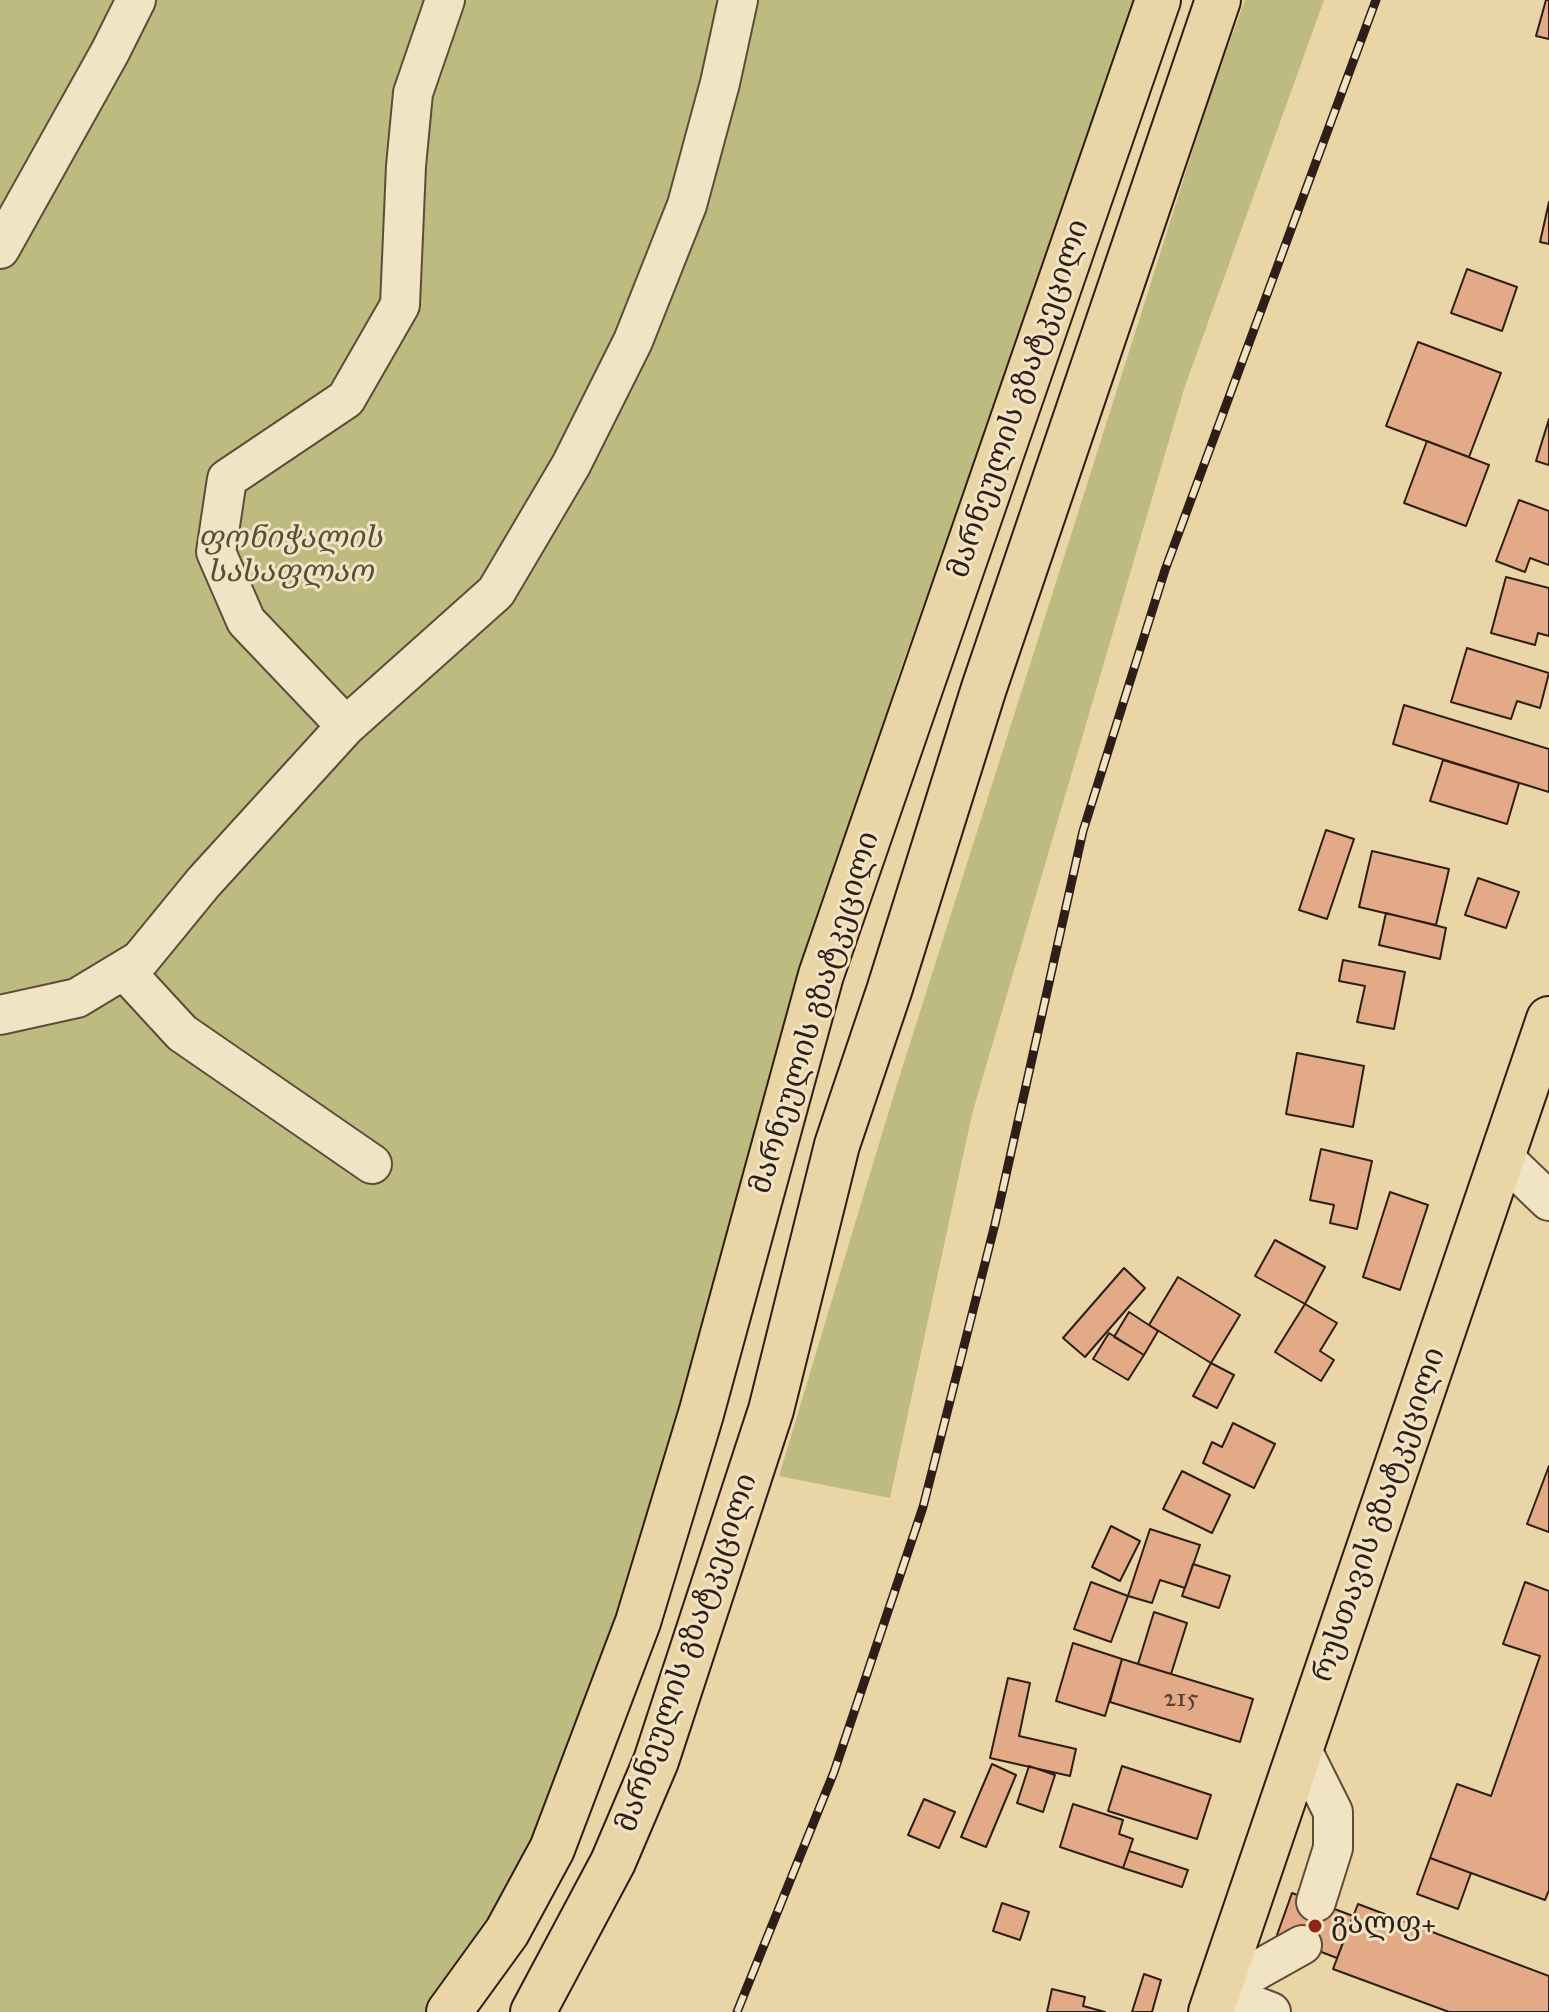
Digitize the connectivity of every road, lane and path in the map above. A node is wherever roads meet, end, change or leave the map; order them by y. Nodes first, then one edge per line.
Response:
1 (136, 0) edge
2 (445, 0) edge
3 (738, 0) edge
4 (1158, 0) edge
5 (1218, 0) edge
6 (0, 249) edge
7 (346, 726) junction
8 (124, 970) junction
9 (821, 975) junction
10 (889, 991) junction
11 (0, 1015) edge
12 (1549, 1019) edge
13 (798, 1055) junction
14 (861, 1073) junction
15 (1502, 1156) junction
16 (372, 1164) dead end
17 (1549, 1201) edge
18 (1301, 1748) junction
19 (1316, 1902) dead end
20 (1302, 1945) dead end
21 (1214, 2002) edge
22 (449, 2012) edge
23 (533, 2012) edge
24 (1271, 2012) edge

1 - 6 street
2 - 7 street
3 - 7 street
4 - 9 highway, მარნეულის გზატკეცილი
5 - 10 highway, მარნეულის გზატკეცილი
7 - 8 street
8 - 11 street
8 - 16 street
9 - 10 highway
9 - 13 highway, მარნეულის გზატკეცილი
10 - 14 highway, მარნეულის გზატკეცილი
12 - 15 highway, რუსთავის გზატკეცილი
13 - 14 highway
13 - 22 highway, მარნეულის გზატკეცილი
14 - 23 highway, მარნეულის გზატკეცილი
15 - 17 street
15 - 18 highway, რუსთავის გზატკეცილი
18 - 19 street
18 - 21 highway, რუსთავის გზატკეცილი
20 - 21 street
21 - 24 street

